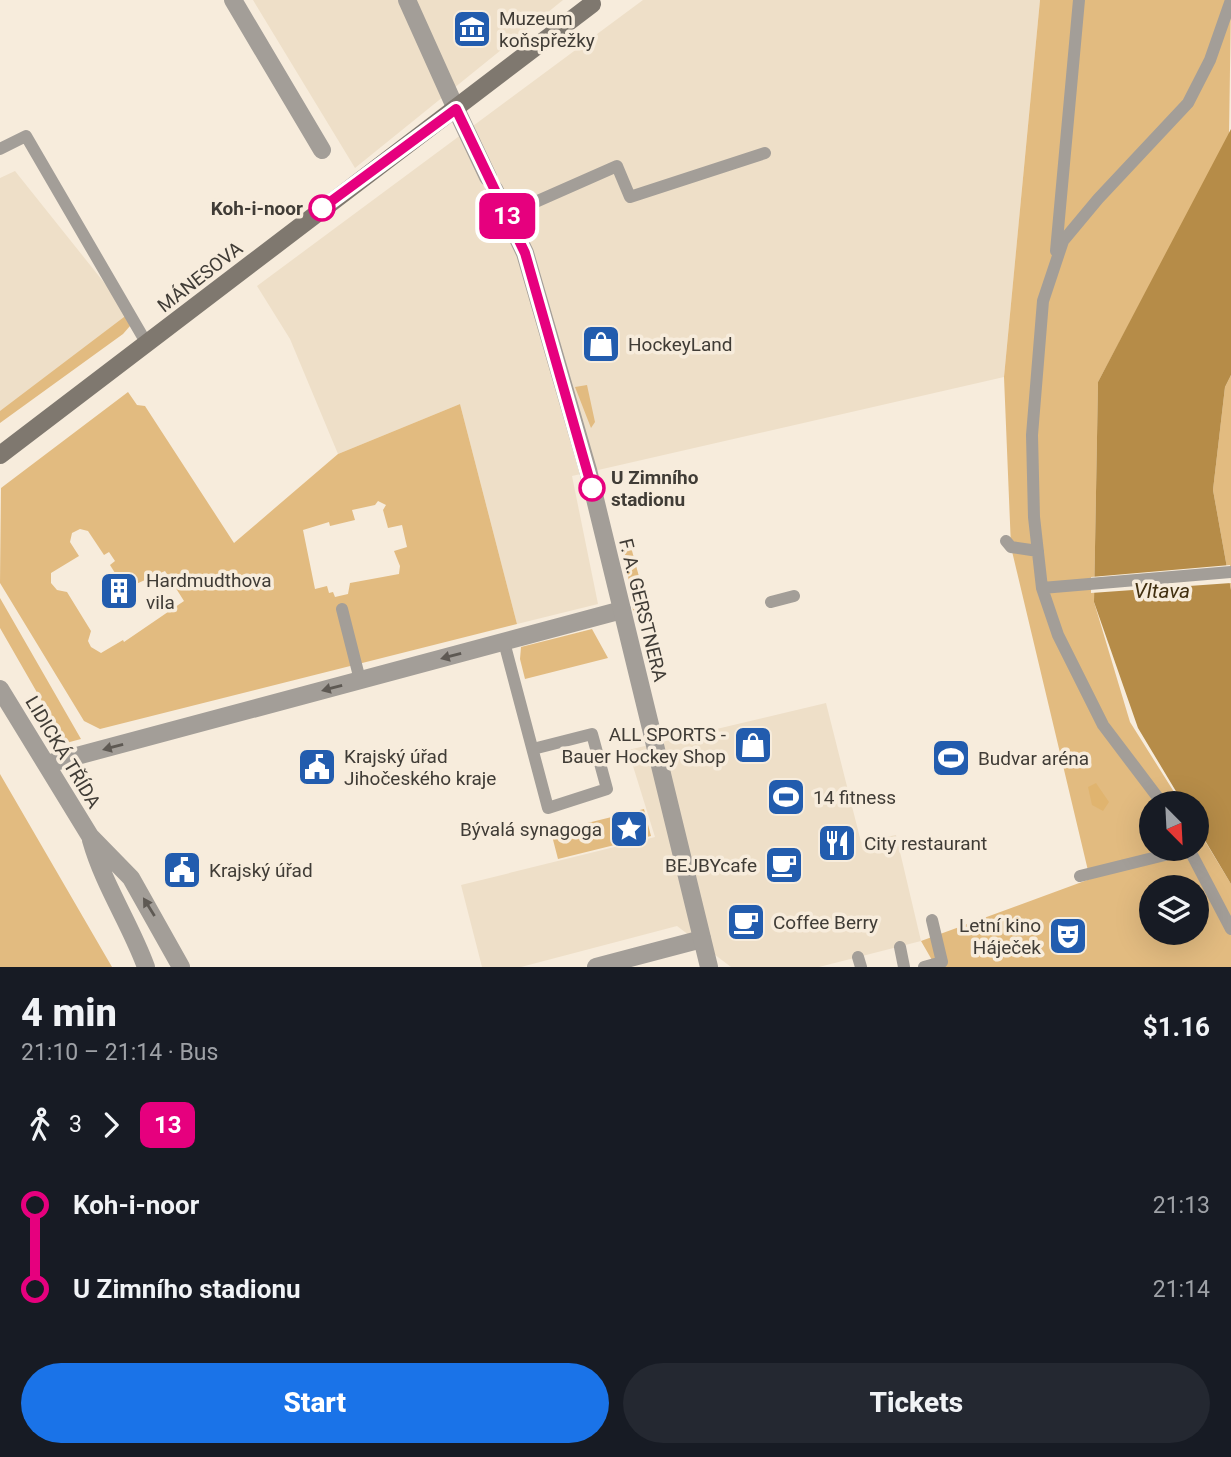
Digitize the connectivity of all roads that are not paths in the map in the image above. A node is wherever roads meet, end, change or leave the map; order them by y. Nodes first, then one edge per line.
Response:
1 (233, 0) edge
2 (407, 0) edge
3 (1079, 0) edge
4 (1231, 1) edge
5 (592, 4) dead end
6 (456, 109) junction
7 (0, 149) edge
8 (322, 150) dead end
9 (765, 153) dead end
10 (506, 215) junction
11 (1056, 255) junction
12 (147, 344) junction
13 (0, 455) edge
14 (1006, 541) dead end
15 (1038, 551) junction
16 (1231, 572) edge
17 (1046, 588) junction
18 (794, 596) dead end
19 (771, 602) dead end
20 (342, 609) dead end
21 (622, 610) junction
22 (504, 642) junction
23 (360, 680) junction
24 (0, 689) edge
25 (533, 749) junction
26 (47, 764) junction
27 (1153, 791) edge
28 (90, 836) junction
29 (1080, 876) dead end
30 (932, 920) dead end
31 (1231, 929) edge
32 (702, 939) junction
33 (900, 947) dead end
34 (146, 967) edge
35 (181, 967) edge
36 (596, 967) edge
37 (709, 967) edge
38 (904, 967) edge
39 (924, 967) edge

1 - 8 street
2 - 6 street, F. A. GERSTNERA
3 - 11 lane
4 - 11 lane
5 - 6 main road, MÁNESOVA
6 - 10 street, F. A. GERSTNERA
6 - 12 main road, MÁNESOVA
7 - 12 lane
9 - 10 lane
10 - 21 street, F. A. GERSTNERA
11 - 15 lane
12 - 13 main road, MÁNESOVA
14 - 15 lane
15 - 17 lane
16 - 17 lane
17 - 27 lane
18 - 19 lane
20 - 23 lane
21 - 22 street
21 - 32 street, F. A. GERSTNERA
22 -> 23 street
22 - 25 lane
23 -> 26 street
24 - 26 street, LIDICKÁ TŘÍDA
25 - 25 lane
26 - 28 street, LIDICKÁ TŘÍDA
28 - 34 street, LIDICKÁ TŘÍDA
35 -> 28 street, LIDICKÁ TŘÍDA
29 - 31 lane
30 - 39 lane
32 - 36 street
32 - 37 street, F. A. GERSTNERA
33 - 38 lane

